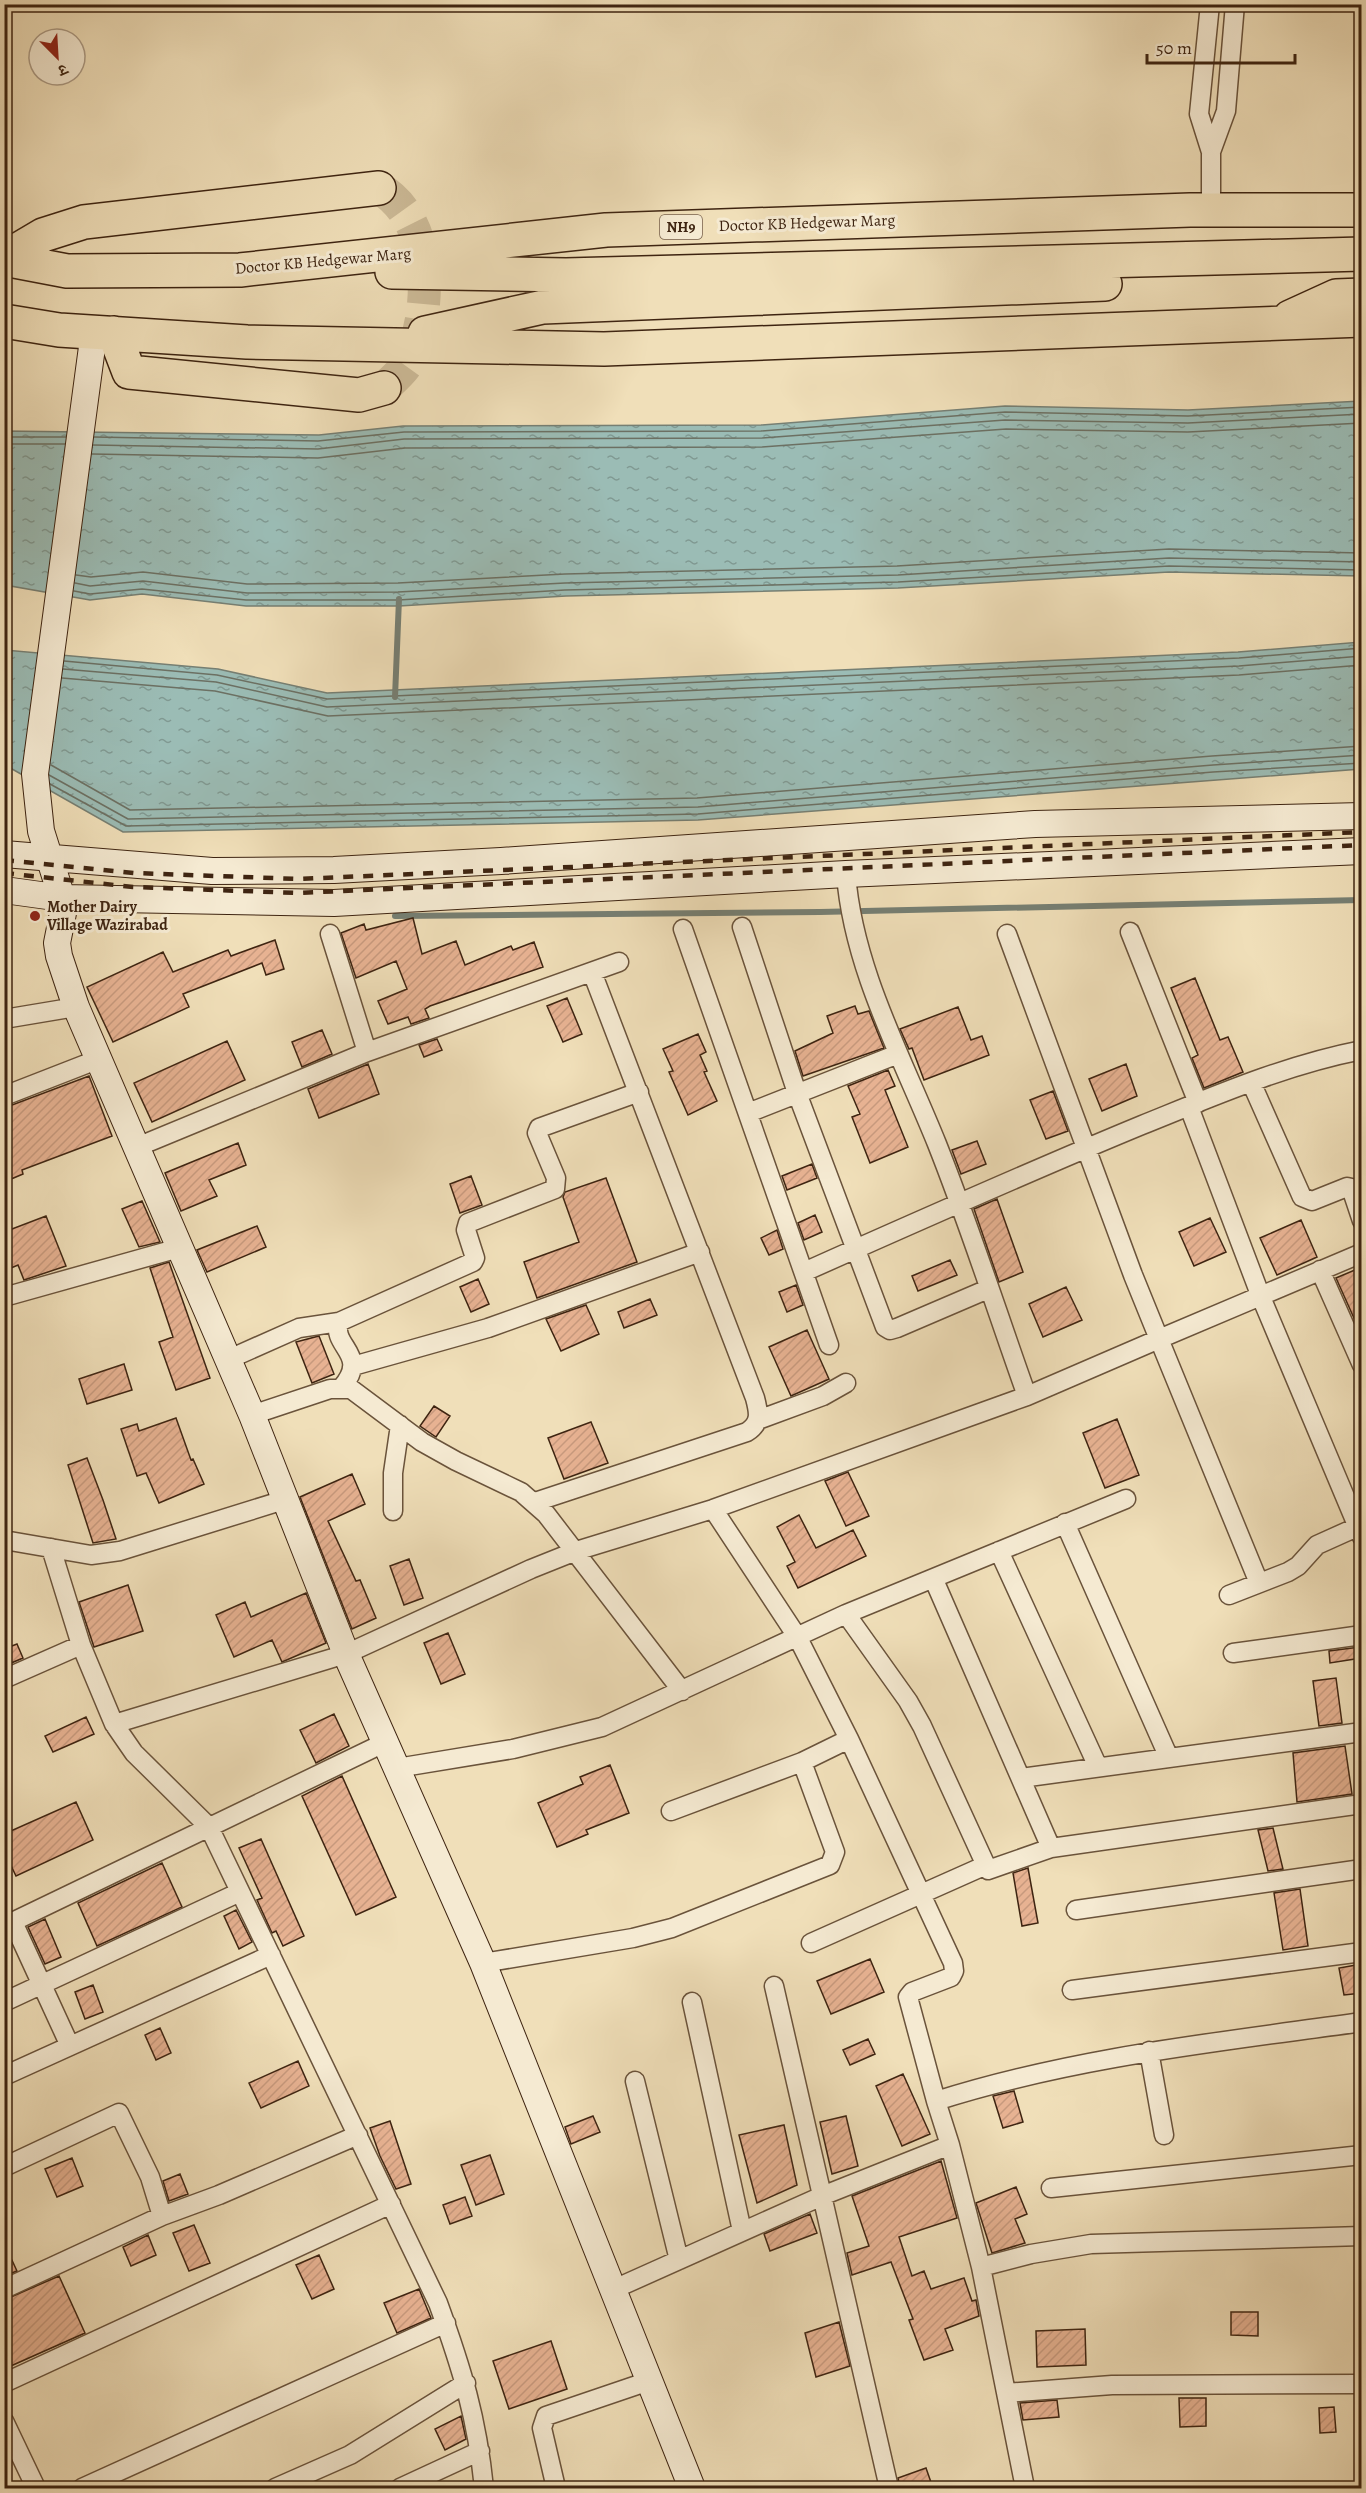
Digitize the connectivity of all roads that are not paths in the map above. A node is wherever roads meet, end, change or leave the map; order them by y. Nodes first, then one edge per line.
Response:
1 (1210, 4) edge
2 (1235, 4) edge
3 (1211, 152) junction
4 (379, 188) dead end
5 (1211, 210) junction
6 (1362, 210) edge
7 (1362, 254) edge
8 (4, 259) edge
9 (240, 270) junction
10 (1362, 273) edge
11 (623, 289) junction
12 (1362, 295) edge
13 (1362, 320) edge
14 (4, 321) edge
15 (1276, 324) junction
16 (104, 333) junction
17 (371, 344) junction
18 (384, 388) tunnel mouth
19 (1362, 816) edge
20 (1362, 851) edge
21 (4, 854) edge
22 (49, 858) junction
23 (846, 874) junction
24 (4, 890) edge
25 (62, 898) junction
26 (742, 927) dead end
27 (683, 929) dead end
28 (1130, 932) dead end
29 (330, 934) dead end
30 (1007, 934) dead end
31 (619, 962) dead end
32 (592, 972) junction
33 (76, 1007) junction
34 (4, 1019) edge
35 (1362, 1050) edge
36 (368, 1052) junction
37 (898, 1054) junction
38 (99, 1059) junction
39 (1251, 1082) junction
40 (639, 1092) junction
41 (797, 1093) junction
42 (4, 1096) edge
43 (1193, 1105) junction
44 (748, 1113) junction
45 (137, 1147) junction
46 (1088, 1148) junction
47 (1359, 1187) edge
48 (958, 1205) junction
49 (1362, 1221) edge
50 (178, 1248) junction
51 (856, 1249) junction
52 (700, 1252) junction
53 (1362, 1253) edge
54 (1320, 1270) junction
55 (804, 1272) junction
56 (988, 1289) junction
57 (4, 1297) edge
58 (1262, 1298) junction
59 (339, 1322) junction
60 (1159, 1339) junction
61 (829, 1345) dead end
62 (227, 1360) junction
63 (1362, 1365) edge
64 (353, 1366) junction
65 (846, 1383) dead end
66 (342, 1387) junction
67 (1027, 1396) junction
68 (252, 1415) junction
69 (758, 1420) junction
70 (400, 1425) junction
71 (1126, 1499) dead end
72 (284, 1500) junction
73 (535, 1502) junction
74 (713, 1509) junction
75 (393, 1511) dead end
76 (1065, 1522) junction
77 (1359, 1532) edge
78 (4, 1540) edge
79 (51, 1548) junction
80 (576, 1551) junction
81 (999, 1551) junction
82 (934, 1580) junction
83 (1259, 1583) junction
84 (1228, 1595) dead end
85 (846, 1614) junction
86 (1362, 1635) edge
87 (798, 1638) junction
88 (81, 1645) junction
89 (1233, 1653) dead end
90 (346, 1654) junction
91 (4, 1679) edge
92 (682, 1691) junction
93 (114, 1724) junction
94 (1362, 1732) edge
95 (849, 1739) junction
96 (386, 1742) junction
97 (1169, 1758) junction
98 (802, 1762) junction
99 (1098, 1767) junction
100 (397, 1768) junction
101 (1021, 1778) junction
102 (1362, 1804) edge
103 (671, 1811) dead end
104 (209, 1827) junction
105 (1051, 1848) junction
106 (984, 1866) junction
107 (1362, 1869) edge
108 (240, 1892) junction
109 (920, 1893) junction
110 (1076, 1910) dead end
111 (9, 1924) edge
112 (811, 1943) dead end
113 (1362, 1952) edge
114 (270, 1955) junction
115 (483, 1963) junction
116 (42, 1985) junction
117 (774, 1986) dead end
118 (1072, 1990) dead end
119 (4, 2002) edge
120 (692, 2002) dead end
121 (1362, 2022) edge
122 (70, 2046) junction
123 (1149, 2051) junction
124 (4, 2076) edge
125 (635, 2081) dead end
126 (936, 2101) junction
127 (358, 2135) junction
128 (1164, 2135) dead end
129 (950, 2145) junction
130 (1362, 2155) edge
131 (4, 2167) edge
132 (1051, 2188) dead end
133 (822, 2196) junction
134 (390, 2204) junction
135 (162, 2216) junction
136 (742, 2231) junction
137 (1362, 2236) edge
138 (679, 2260) junction
139 (981, 2266) junction
140 (4, 2289) edge
141 (612, 2290) junction
142 (446, 2323) junction
143 (649, 2382) junction
144 (4, 2383) edge
145 (466, 2383) junction
146 (1362, 2384) edge
147 (1006, 2393) junction
148 (4, 2421) edge
149 (480, 2451) junction
150 (36, 2488) edge
151 (82, 2488) edge
152 (275, 2488) edge
153 (400, 2488) edge
154 (484, 2488) edge
155 (556, 2488) edge
156 (692, 2488) edge
157 (889, 2488) edge
158 (1025, 2488) edge

1 - 3 street
2 - 3 street
3 - 5 street
4 - 8 highway
5 - 6 highway, Doctor KB Hedgewar Marg / NH9
5 - 9 highway, Doctor KB Hedgewar Marg / NH9
7 - 11 highway
8 - 9 highway, Doctor KB Hedgewar Marg / NH9
9 - 11 highway
10 - 11 highway
11 - 17 highway
12 - 15 highway
13 - 15 highway
14 - 16 highway
15 - 17 highway
16 - 17 highway
16 - 18 highway
16 - 22 main road
19 - 22 main road
20 - 23 main road
21 - 22 main road
22 - 25 main road
23 - 25 main road
23 - 37 street
24 - 25 main road
25 - 33 main road
26 - 41 street
27 - 44 street
28 - 43 street
29 - 36 street
30 - 46 street
31 - 32 street
32 - 36 street
32 - 40 street
33 - 34 street
33 - 38 main road
35 - 39 street
36 - 45 street
37 - 41 street
37 - 48 street
38 - 42 street
38 - 45 main road
39 - 43 street
39 - 47 street
40 - 52 street
40 - 59 street
41 - 44 street
41 - 51 street
43 - 46 street
43 - 58 street
44 - 55 street
45 - 50 main road
46 - 48 street
46 - 60 street
47 - 49 street
48 - 51 street
48 - 56 street
50 - 57 street
50 - 62 main road
51 - 55 street
51 - 56 street
52 - 64 street
52 - 69 street
53 - 54 street
54 - 58 street
54 - 63 street
55 - 61 street
56 - 67 street
58 - 60 street
58 - 77 street
59 - 62 street
59 - 64 street
60 - 67 street
60 - 83 street
62 - 68 main road
64 - 66 street
65 - 69 street
66 - 68 street
66 - 70 street
67 - 74 street
68 - 72 main road
69 - 73 street
70 - 73 street
70 - 75 street
71 - 76 street
72 - 79 street
72 - 90 main road
73 - 80 street
74 - 80 street
74 - 87 street
76 - 81 street
76 - 97 street
77 - 83 street
78 - 79 street
79 - 88 street
80 - 90 street
80 - 92 street
81 - 82 street
81 - 99 street
82 - 85 street
82 - 101 street
83 - 84 street
85 - 87 street
85 - 106 street
86 - 89 street
87 - 92 street
87 - 95 street
88 - 91 street
88 - 93 street
90 - 93 street
90 - 96 main road
92 - 100 street
93 - 104 street
94 - 97 street
95 - 98 street
95 - 109 street
96 - 100 main road
96 - 104 street
97 - 99 street
98 - 103 street
98 - 115 street
99 - 101 street
100 - 115 main road
101 - 105 street
102 - 105 street
104 - 108 street
104 - 111 street
105 - 106 street
106 - 109 street
107 - 110 street
108 - 114 street
108 - 116 street
109 - 112 street
109 - 126 street
111 - 116 street
113 - 118 street
114 - 122 street
114 - 127 street
115 - 141 main road
116 - 119 street
116 - 122 street
117 - 133 street
120 - 136 street
121 - 123 street
122 - 124 street
123 - 126 street
123 - 128 street
125 - 138 street
126 - 129 street
127 - 134 street
127 - 135 street
129 - 133 street
129 - 139 street
130 - 132 street
131 - 135 street
133 - 136 street
133 - 157 street
134 - 142 street
134 - 144 street
135 - 140 street
136 - 138 street
137 - 139 street
138 - 141 street
139 - 147 street
141 - 143 main road
142 - 145 street
142 - 151 street
143 - 155 street
143 - 156 main road
145 - 149 street
145 - 152 street
146 - 147 street
147 - 158 street
148 - 150 street
149 - 153 street
149 - 154 street

